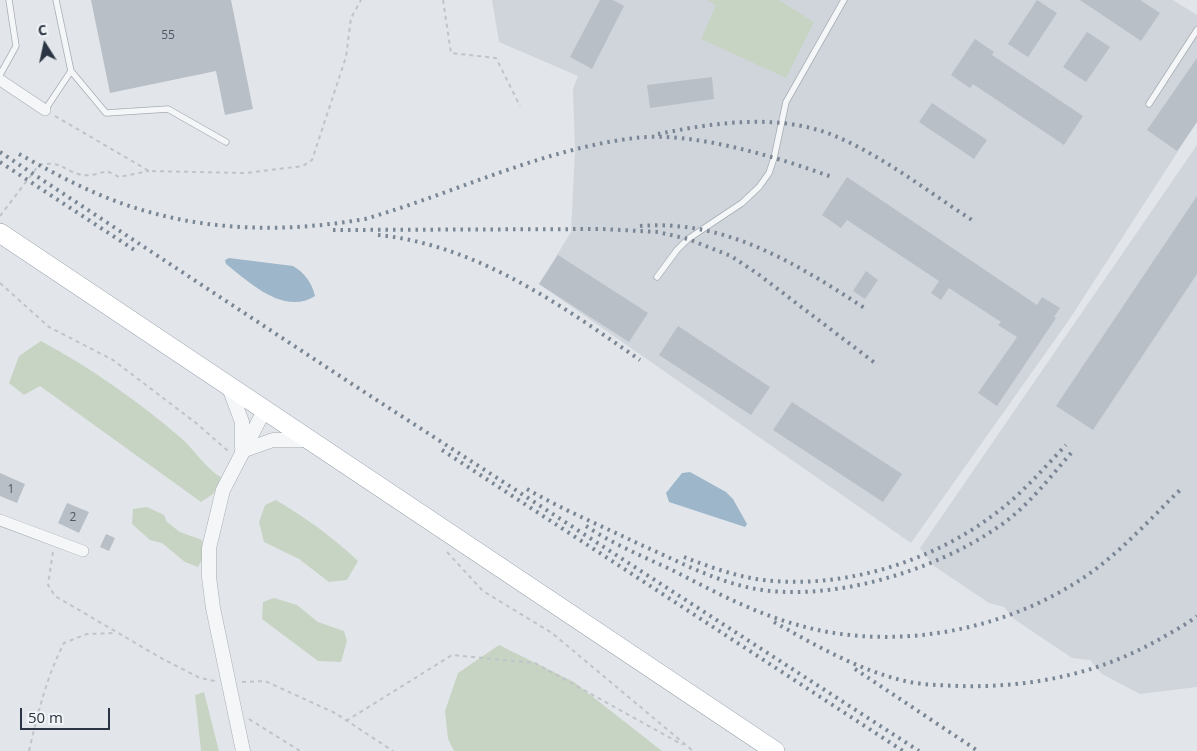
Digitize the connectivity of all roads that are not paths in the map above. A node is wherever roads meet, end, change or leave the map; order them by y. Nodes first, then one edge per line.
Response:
1 (9, 0) edge
2 (56, 0) edge
3 (844, 0) edge
4 (1197, 30) edge
5 (71, 71) junction
6 (0, 75) edge
7 (0, 80) edge
8 (1149, 104) dead end
9 (45, 110) joint
10 (226, 142) dead end
11 (0, 233) edge
12 (657, 277) dead end
13 (228, 385) junction
14 (265, 409) junction
15 (310, 440) junction
16 (240, 455) junction
17 (0, 520) edge
18 (83, 552) dead end
19 (243, 751) edge
20 (775, 751) edge

1 - 6 lane
2 - 5 lane
3 - 12 lane
4 - 8 lane
5 - 9 lane
5 - 10 lane
7 - 9 street
11 - 13 highway
13 - 14 highway
13 - 16 street
14 - 15 highway
14 - 16 street
15 - 16 street
15 - 20 highway
16 - 19 street
17 - 18 street

